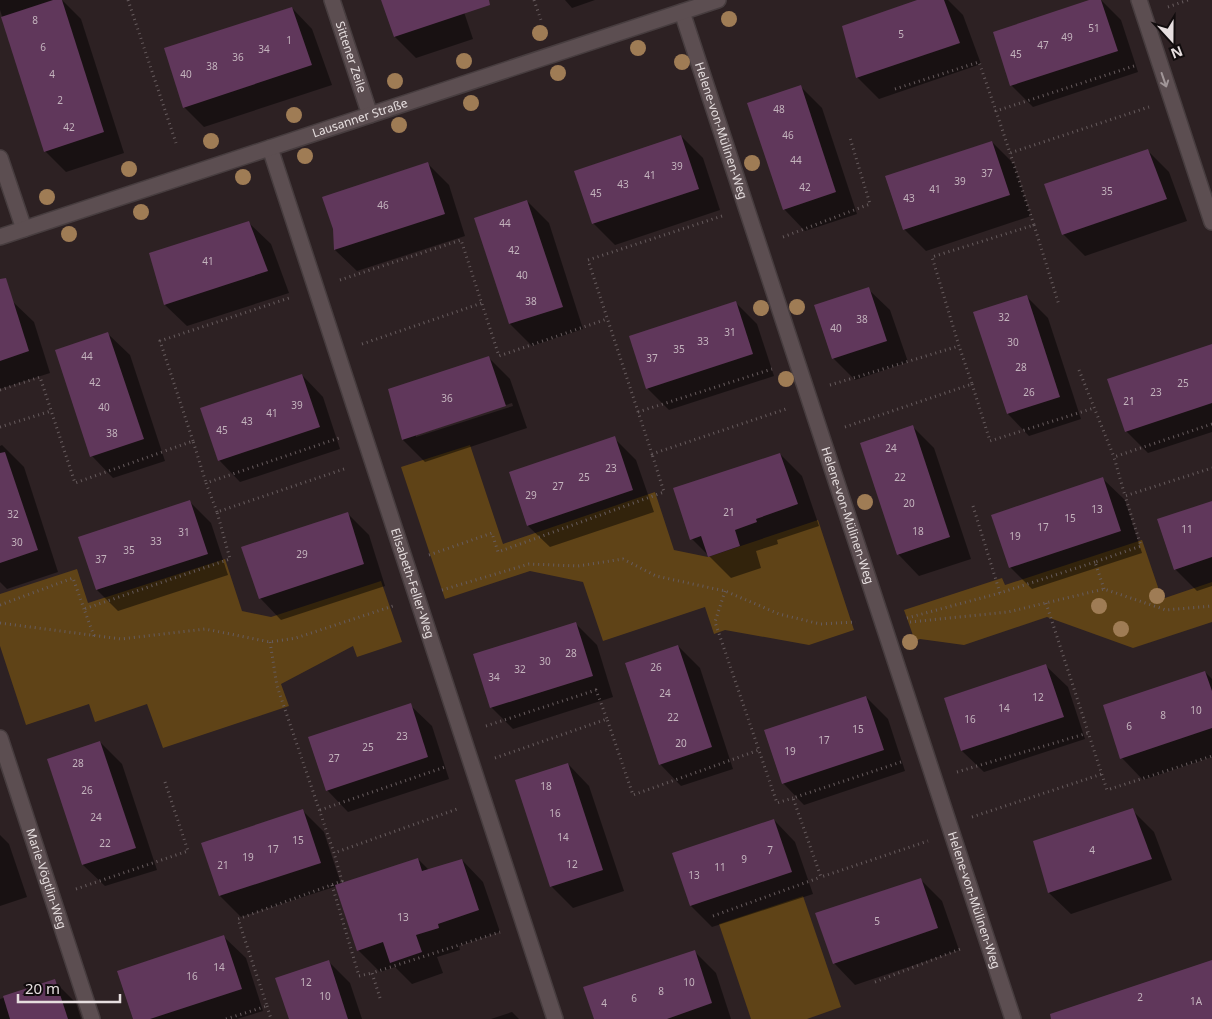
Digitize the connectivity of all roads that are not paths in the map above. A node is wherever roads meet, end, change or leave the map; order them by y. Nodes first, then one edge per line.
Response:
1 (332, 0) edge
2 (718, 0) edge
3 (1139, 0) edge
4 (682, 12) junction
5 (370, 115) junction
6 (270, 148) junction
7 (0, 158) edge
8 (1212, 222) edge
9 (24, 229) junction
10 (0, 237) edge
11 (0, 738) edge
12 (92, 1019) edge
13 (555, 1019) edge
14 (1013, 1019) edge

1 - 5 street, Sittener Zeile
2 - 4 street, Lausanner Straße
3 -> 8 street
4 - 5 street, Lausanner Straße
4 - 14 street, Helene-von-Mülinen-Weg
5 - 6 street, Lausanner Straße
6 - 9 street, Lausanner Straße
6 - 13 street, Elisabeth-Feller-Weg
7 - 9 street
9 - 10 street, Lausanner Straße
11 - 12 street, Marie-Vögtlin-Weg

